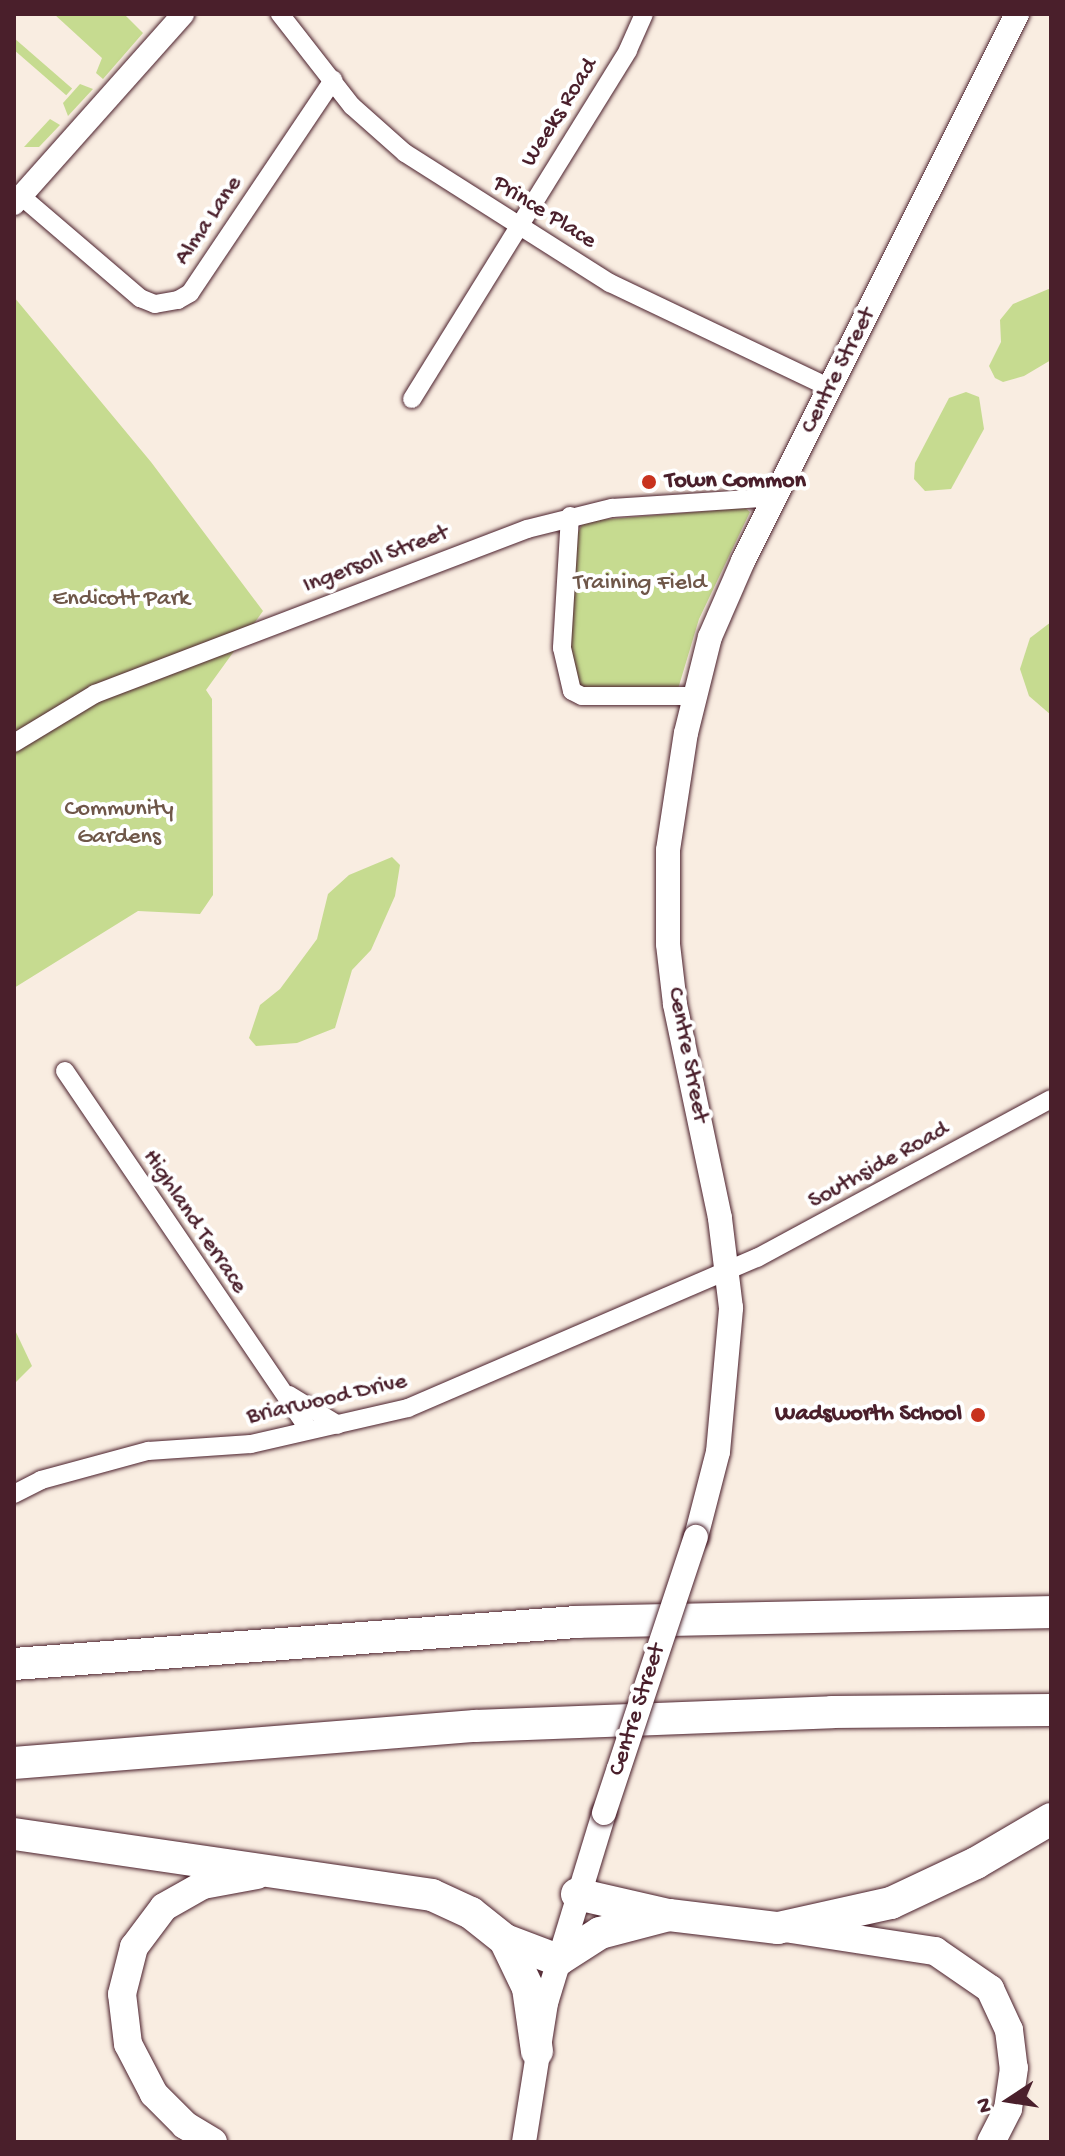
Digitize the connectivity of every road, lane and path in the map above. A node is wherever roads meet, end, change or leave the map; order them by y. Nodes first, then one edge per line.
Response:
1 (183, 14) edge
2 (280, 14) edge
3 (644, 14) edge
4 (1017, 14) edge
5 (333, 80) junction
6 (18, 200) edge
7 (519, 225) junction
8 (830, 388) junction
9 (412, 399) dead end
10 (776, 497) junction
11 (570, 516) junction
12 (694, 696) junction
13 (14, 743) edge
14 (65, 1071) dead end
15 (1051, 1099) edge
16 (728, 1271) junction
17 (289, 1395) junction
18 (338, 1425) junction
19 (309, 1430) junction
20 (14, 1494) edge
21 (1051, 1612) edge
22 (14, 1664) edge
23 (1051, 1710) edge
24 (14, 1763) edge
25 (1051, 1819) edge
26 (14, 1834) edge
27 (276, 1873) junction
28 (577, 1894) junction
29 (669, 1915) junction
30 (778, 1928) junction
31 (505, 1940) junction
32 (558, 1960) junction
33 (537, 2051) junction
34 (213, 2142) edge
35 (524, 2142) edge
36 (991, 2142) edge

1 - 6 street
2 - 5 street, Prince Place
3 - 7 street, Weeks Road
4 - 8 main road, Centre Street
5 - 6 street, Alma Lane
5 - 7 street, Prince Place
7 - 8 street, Prince Place
7 - 9 street, Weeks Road
8 - 10 main road, Centre Street
10 - 11 street, Ingersoll Street
10 - 12 main road, Centre Street
11 - 12 street
11 - 13 street, Ingersoll Street
12 - 16 main road, Centre Street
14 - 17 street, Highland Terrace
15 - 16 street, Southside Road
16 - 18 street, Briarwood Drive
16 - 28 main road, Centre Street, bridge
17 - 18 street, Highland Terrace
17 - 19 street, Highland Terrace
18 - 19 street, Briarwood Drive
19 - 20 street, Briarwood Drive
21 - 22 highway
23 - 24 highway
25 - 30 highway
26 - 27 highway
27 - 31 highway
27 - 34 main road
28 - 29 highway
28 - 32 main road, Centre Street
29 - 30 highway
29 - 32 highway
30 - 36 main road
31 - 32 highway
31 - 33 highway
32 - 33 main road, Centre Street
33 - 35 main road, Centre Street

